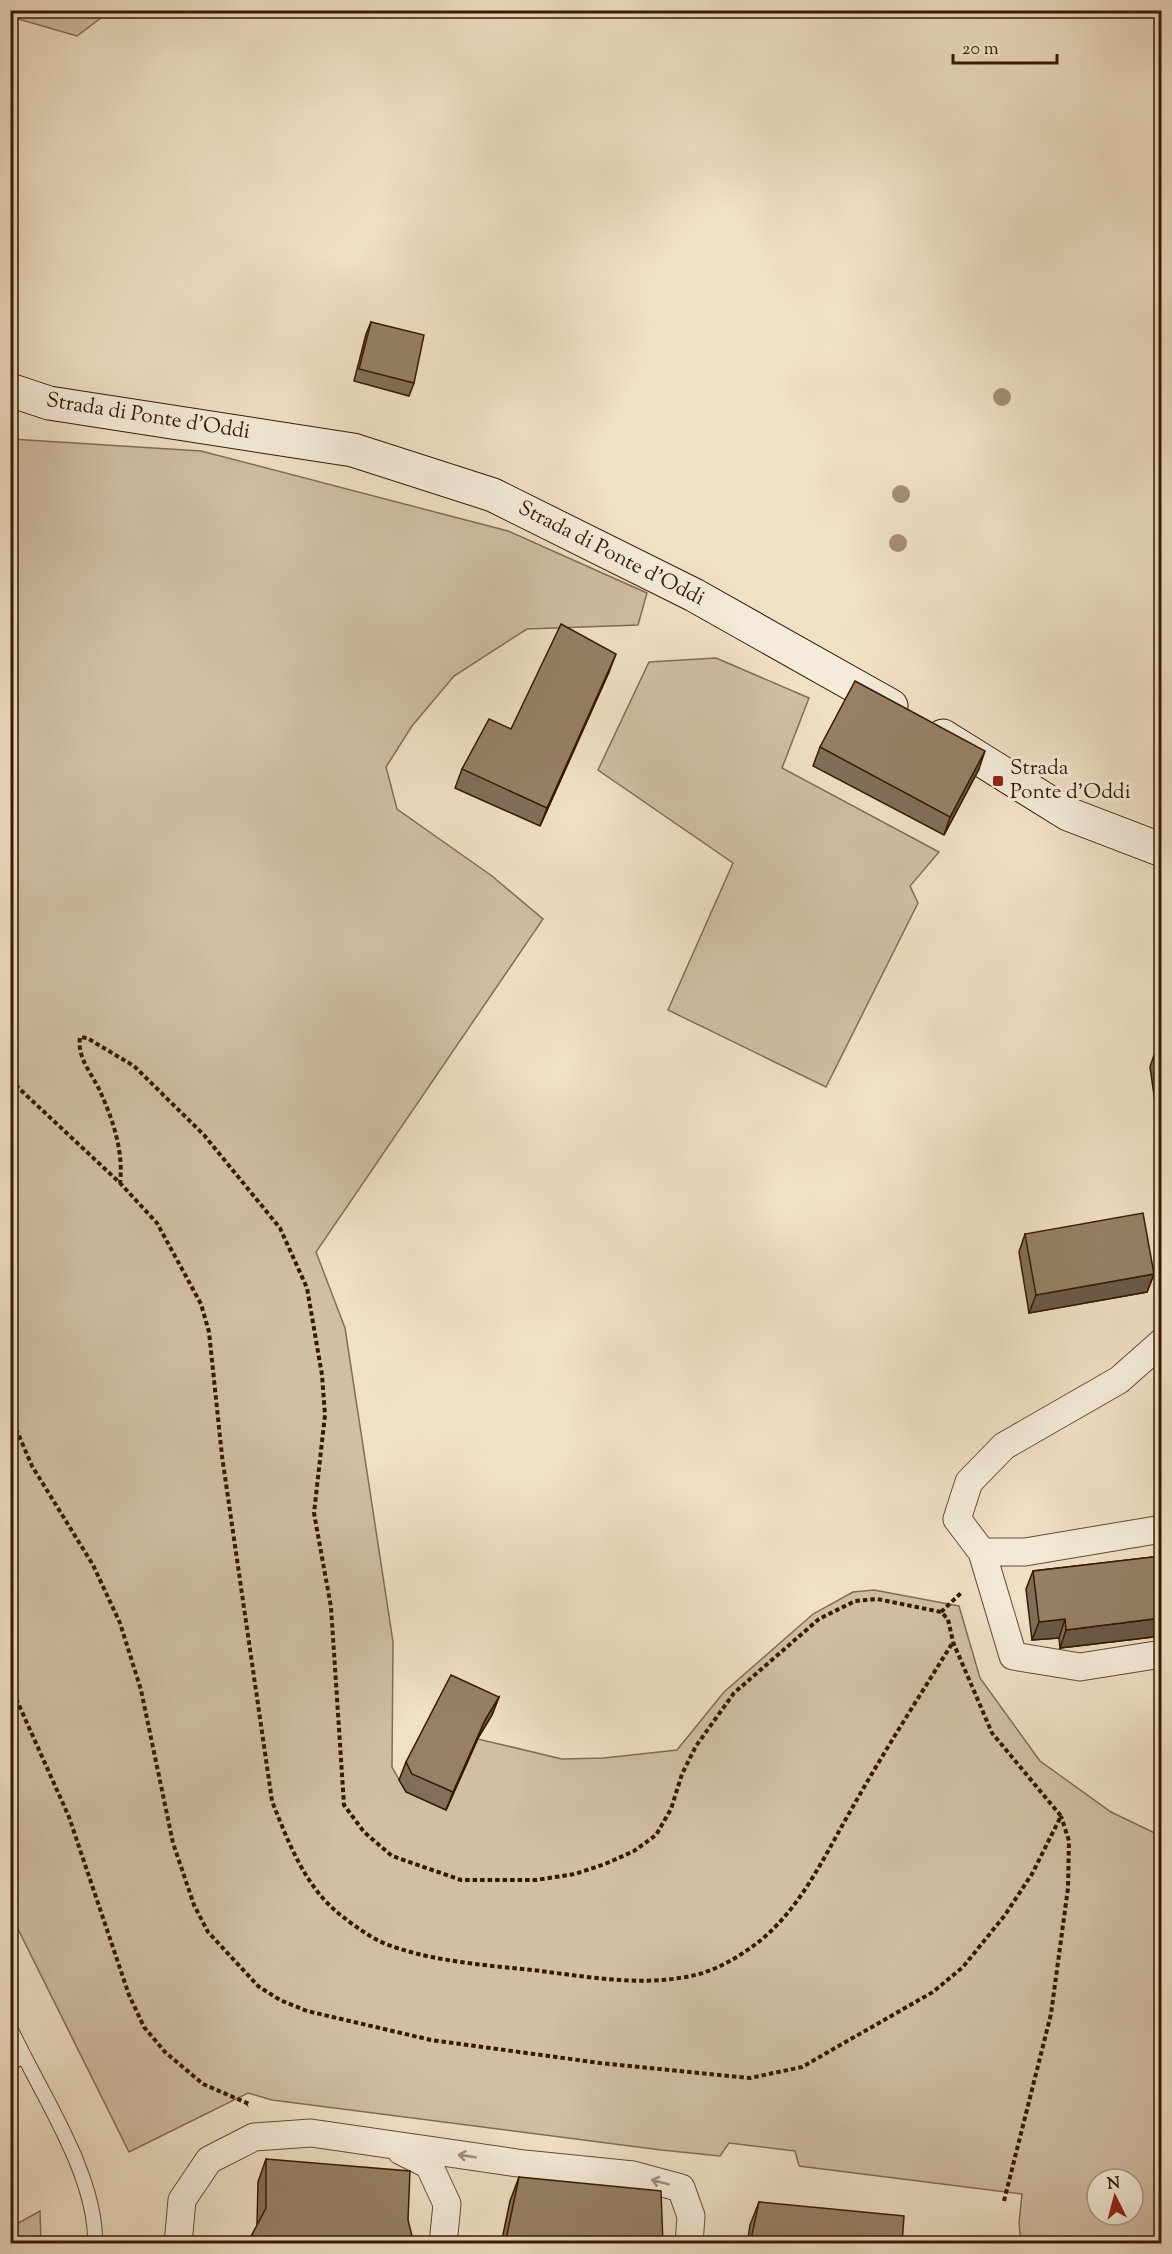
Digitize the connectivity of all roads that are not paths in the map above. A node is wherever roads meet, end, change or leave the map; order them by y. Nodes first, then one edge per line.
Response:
1 (10, 390) edge
2 (1161, 850) edge
3 (1161, 1342) edge
4 (1161, 1529) edge
5 (982, 1552) junction
6 (1161, 1654) edge
7 (10, 2028) edge
8 (24, 2056) junction
9 (10, 2063) edge
10 (389, 2145) junction
11 (94, 2244) edge
12 (177, 2244) edge
13 (443, 2244) edge
14 (689, 2244) edge

1 - 2 street, Strada di Ponte d'Oddi
3 - 5 street
4 - 5 street
5 - 6 street
7 - 8 lane
8 - 9 lane
8 - 11 lane
10 - 12 street
10 - 13 street
14 -> 10 street

